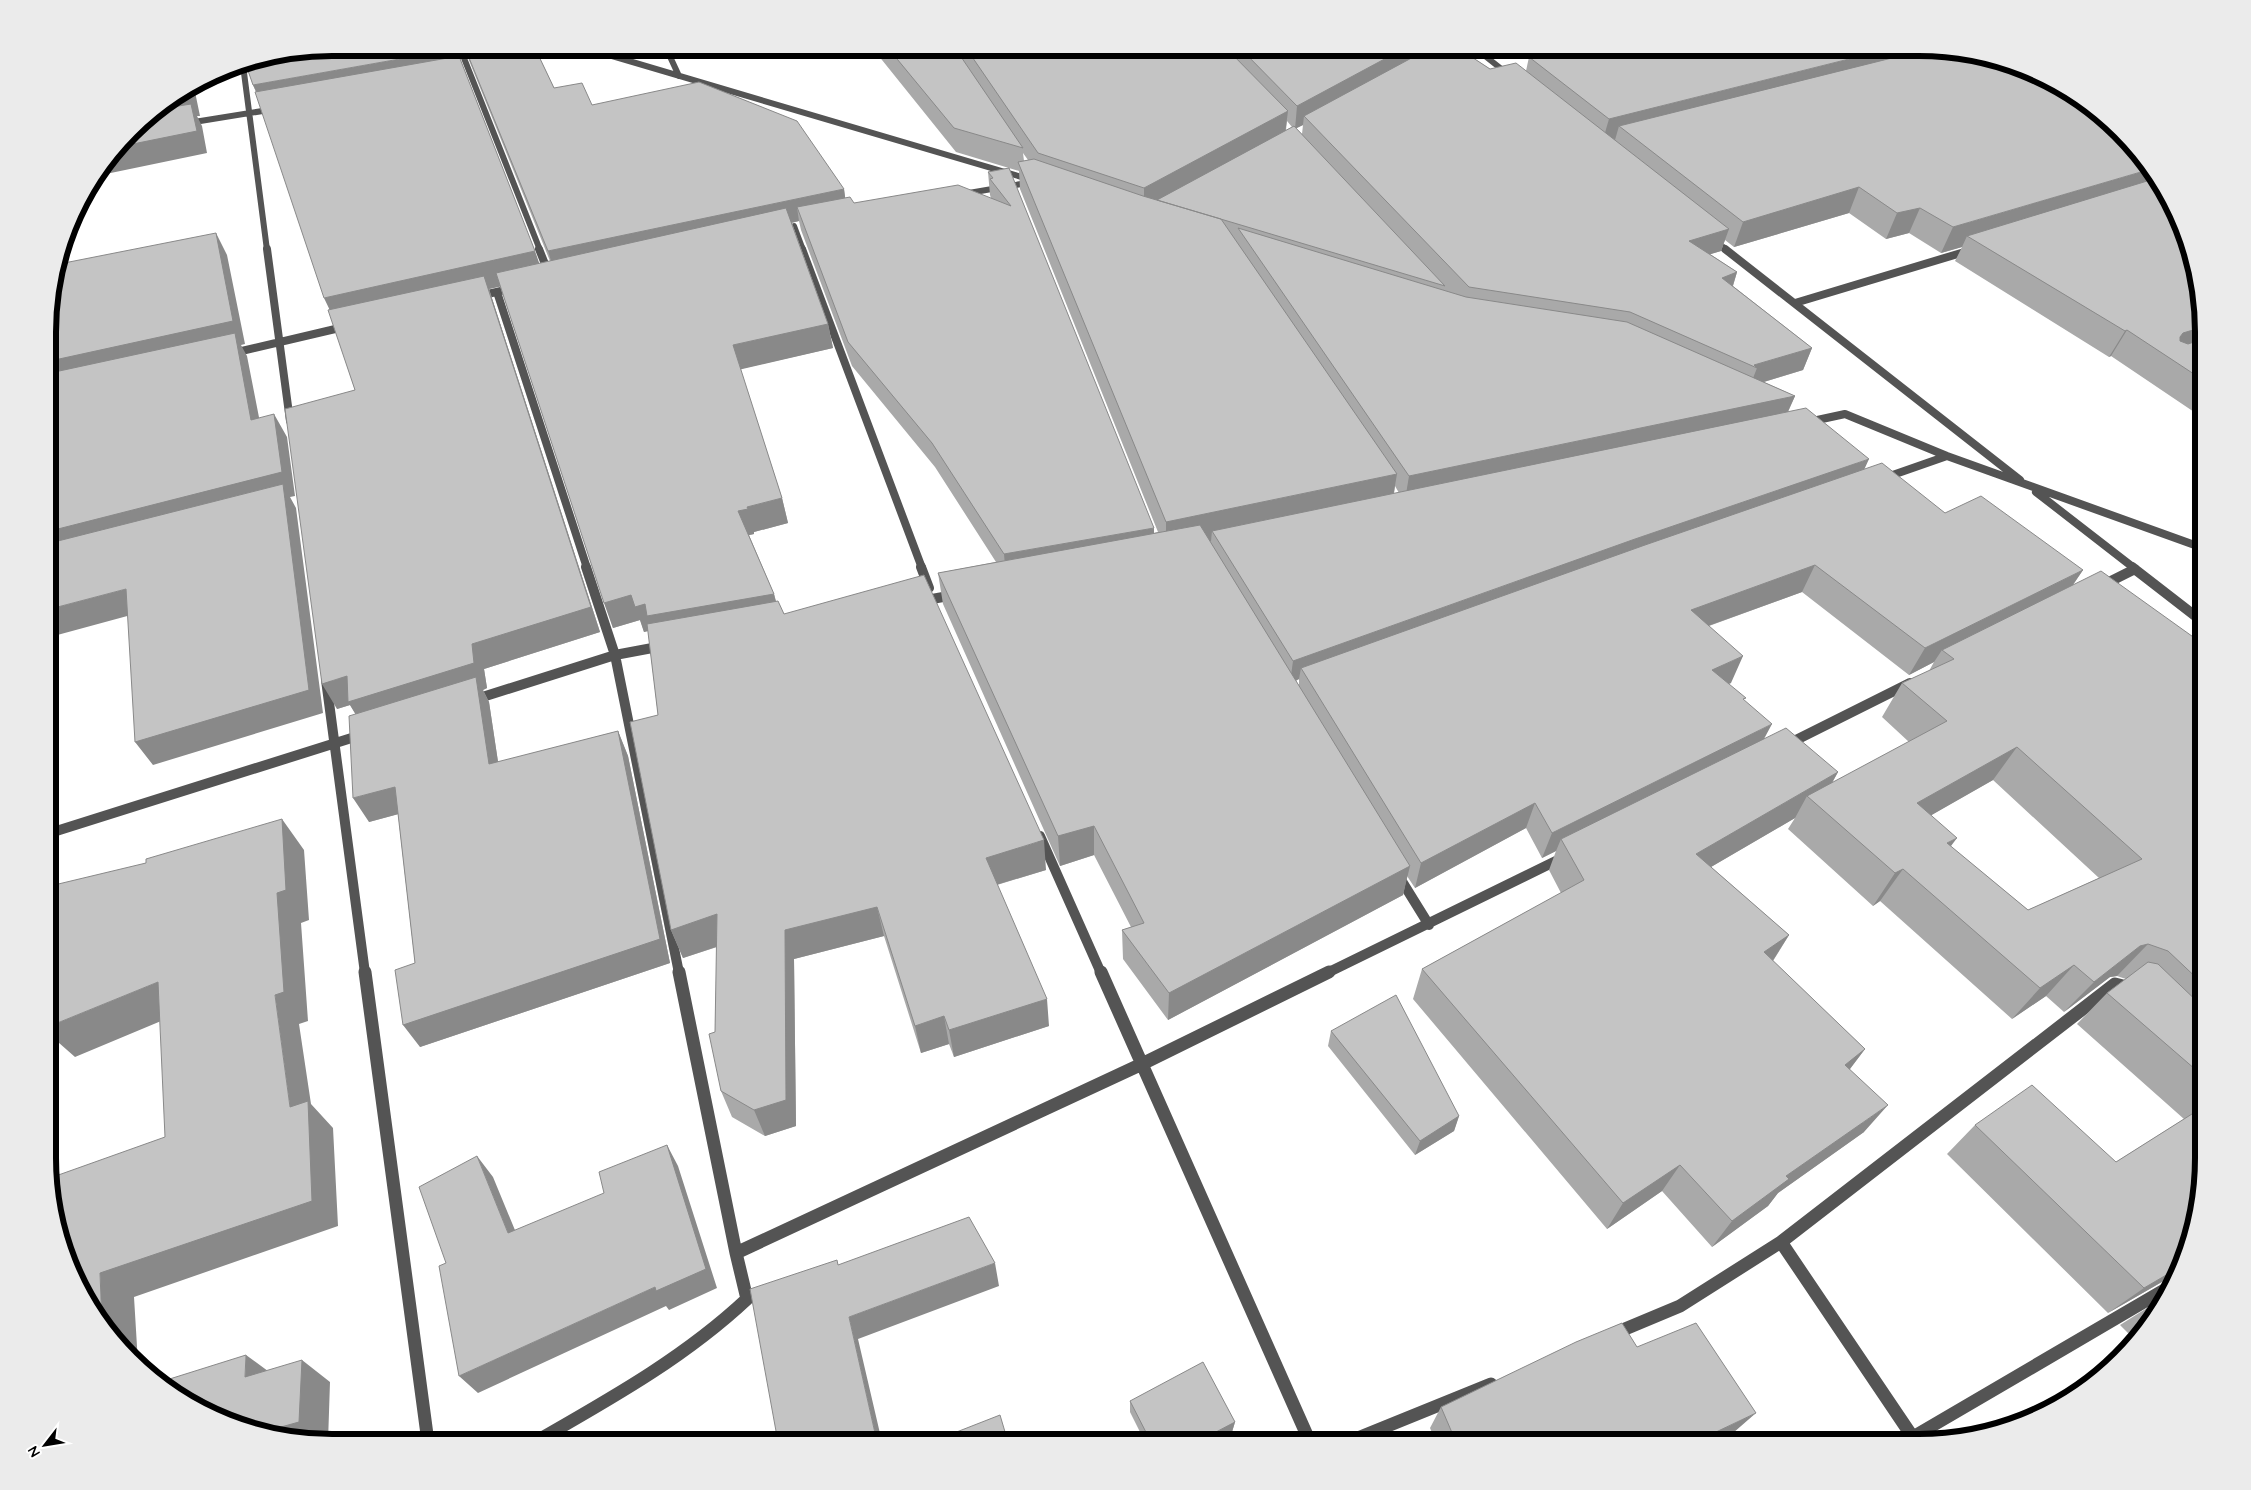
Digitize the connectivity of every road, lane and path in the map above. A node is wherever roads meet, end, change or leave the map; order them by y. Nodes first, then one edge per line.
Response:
1 (463, 56) edge
2 (611, 56) edge
3 (670, 56) edge
4 (1485, 56) edge
5 (244, 71) edge
6 (470, 74) junction
7 (460, 76) edge
8 (679, 76) junction
9 (1519, 83) edge
10 (278, 109) edge
11 (250, 114) junction
12 (183, 123) edge
13 (1031, 173) edge
14 (1036, 181) junction
15 (1045, 184) edge
16 (1013, 185) junction
17 (1017, 195) edge
18 (956, 196) edge
19 (794, 226) edge
20 (1709, 235) edge
21 (1976, 248) edge
22 (561, 277) edge
23 (551, 279) junction
24 (542, 282) edge
25 (524, 286) edge
26 (497, 292) junction
27 (468, 299) edge
28 (1794, 303) junction
29 (354, 325) edge
30 (278, 342) junction
31 (221, 355) edge
32 (1799, 422) edge
33 (291, 431) edge
34 (1947, 456) junction
35 (1874, 481) edge
36 (2028, 486) junction
37 (2195, 545) edge
38 (2135, 569) junction
39 (2091, 592) edge
40 (962, 594) edge
41 (914, 602) edge
42 (935, 604) junction
43 (2195, 616) edge
44 (673, 645) edge
45 (616, 655) junction
46 (324, 666) edge
47 (1924, 676) edge
48 (466, 702) edge
49 (372, 732) edge
50 (334, 744) junction
51 (1773, 751) edge
52 (1033, 823) edge
53 (56, 831) edge
54 (1579, 849) edge
55 (1393, 866) edge
56 (1429, 925) junction
57 (2138, 994) edge
58 (1142, 1064) junction
59 (1781, 1242) junction
60 (736, 1253) junction
61 (2160, 1293) edge
62 (1597, 1340) edge
63 (1505, 1378) edge
64 (427, 1434) edge
65 (548, 1434) edge
66 (1306, 1434) edge
67 (1368, 1434) edge
68 (1911, 1434) edge
69 (1923, 1434) edge

1 - 6 street
2 - 8 street
3 - 8 street
4 - 9 street
5 - 11 street
6 - 7 street
6 - 23 street
8 - 14 street
10 - 11 street
11 - 12 street
11 - 30 street
13 - 14 street
14 - 15 street
14 - 16 street
16 - 17 street
16 - 18 street
19 - 42 street
20 - 28 street
21 - 28 street
22 - 23 street
23 - 24 street
25 - 26 street
26 - 27 street
26 - 45 street
28 - 36 street
29 - 30 street
30 - 31 street
30 - 33 street
32 - 34 street
34 - 35 street
34 - 36 street
36 - 37 street
36 - 38 street
38 - 39 street
38 - 43 street
40 - 42 street
41 - 42 street
44 - 45 street
45 - 48 street
45 - 60 street
46 - 50 street
47 - 51 street
49 - 50 street
50 - 53 street
50 - 64 street
52 - 58 street
54 - 56 street
55 - 56 street
56 - 58 street
57 - 59 street
58 - 60 street
58 - 66 street
59 - 62 street
59 - 68 street
60 - 65 street
61 - 69 street
63 - 67 street

